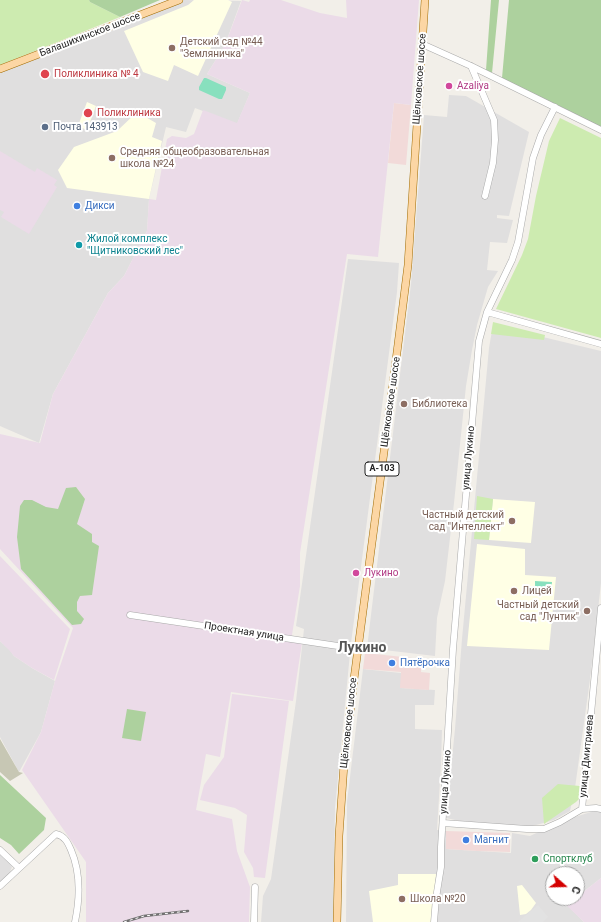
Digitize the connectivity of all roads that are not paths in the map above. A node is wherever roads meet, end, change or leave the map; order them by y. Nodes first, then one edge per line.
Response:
1 (179, 0) edge
2 (426, 0) edge
3 (422, 44) junction
4 (471, 66) junction
5 (0, 69) edge
6 (555, 107) junction
7 (601, 130) edge
8 (485, 196) dead end
9 (487, 312) junction
10 (601, 344) edge
11 (601, 608) edge
12 (130, 615) dead end
13 (358, 649) junction
14 (582, 809) junction
15 (601, 809) edge
16 (443, 826) junction
17 (0, 850) edge
18 (19, 868) junction
19 (0, 886) edge
20 (255, 887) dead end
21 (75, 922) edge
22 (254, 922) edge
23 (337, 922) edge
24 (434, 922) edge

1 - 5 main road, Балашихинское шоссе
2 - 3 main road, Щёлковское шоссе / А-103
3 - 4 street
3 - 13 main road, Щёлковское шоссе / А-103
4 - 6 street
4 - 8 street
6 - 7 street
6 - 9 street, улица Лукино
9 - 10 street
9 - 16 street, улица Лукино
11 - 14 street, улица Дмитриева
12 - 13 street, Проектная улица
13 - 23 main road, Щёлковское шоссе / А-103
14 - 15 street
14 - 16 street
16 - 24 street, улица Лукино
17 - 18 street
18 - 19 street
18 - 21 street
20 - 22 street

